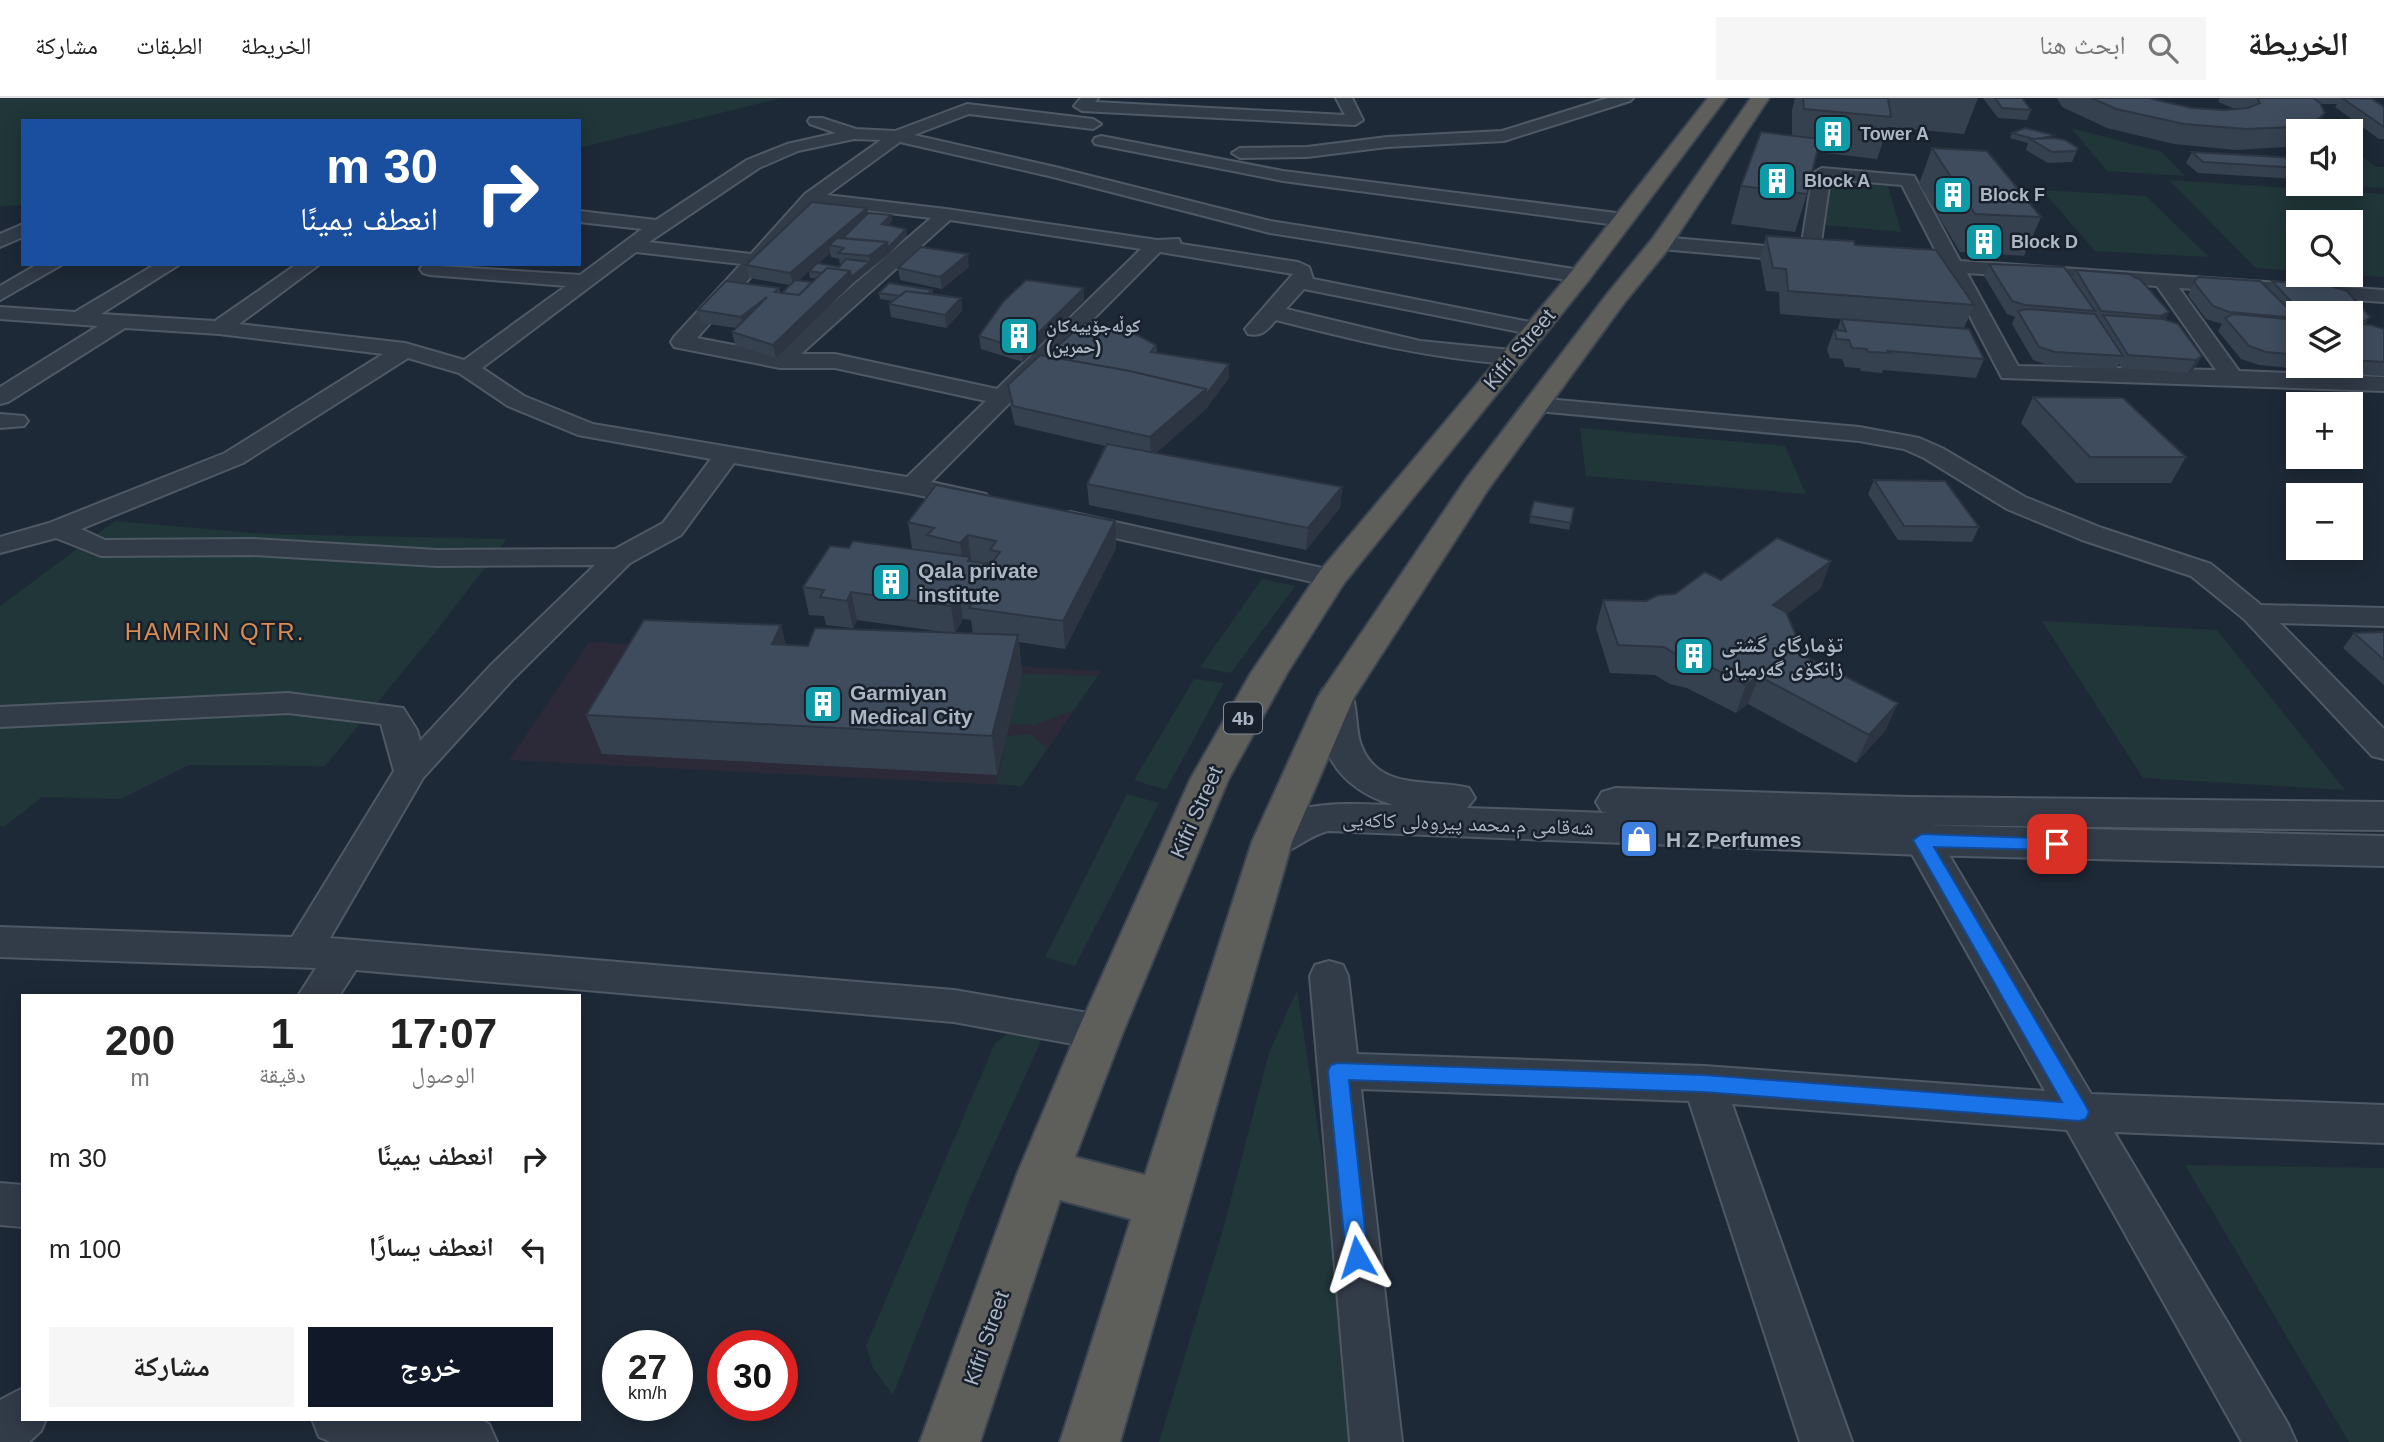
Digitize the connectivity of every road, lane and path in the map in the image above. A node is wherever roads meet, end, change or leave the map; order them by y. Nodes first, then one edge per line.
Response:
1 (1228, 98) edge
2 (1344, 98) edge
3 (1625, 98) edge
4 (1717, 98) edge
5 (1760, 98) edge
6 (1080, 103) edge
7 (1221, 115) junction
8 (816, 121) dead end
9 (854, 134) junction
10 (897, 136) junction
11 (1090, 142) junction
12 (1178, 154) junction
13 (1055, 172) junction
14 (1908, 180) junction
15 (1935, 182) edge
16 (811, 198) junction
17 (946, 214) junction
18 (581, 216) edge
19 (1624, 220) junction
20 (659, 226) junction
21 (1270, 228) junction
22 (21, 231) edge
23 (0, 241) edge
24 (1661, 243) junction
25 (632, 246) junction
26 (1155, 246) junction
27 (2033, 251) dead end
28 (755, 260) junction
29 (1915, 264) edge
30 (49, 266) edge
31 (167, 266) edge
32 (307, 266) edge
33 (435, 266) edge
34 (1954, 267) junction
35 (2048, 273) junction
36 (1580, 276) junction
37 (2163, 280) junction
38 (585, 281) junction
39 (1298, 282) junction
40 (0, 294) edge
41 (2360, 295) junction
42 (2384, 296) edge
43 (0, 313) edge
44 (81, 317) junction
45 (2384, 320) edge
46 (121, 321) junction
47 (219, 328) junction
48 (1535, 329) junction
49 (405, 350) junction
50 (1511, 357) junction
51 (780, 361) junction
52 (467, 368) junction
53 (2232, 377) junction
54 (2384, 384) edge
55 (0, 397) edge
56 (1001, 397) junction
57 (1535, 405) junction
58 (728, 453) junction
59 (913, 486) junction
60 (1007, 506) edge
61 (1048, 515) edge
62 (58, 529) junction
63 (0, 545) edge
64 (620, 557) junction
65 (1331, 578) junction
66 (2254, 613) junction
67 (2384, 617) edge
68 (1336, 697) junction
69 (0, 717) edge
70 (2384, 748) edge
71 (411, 771) junction
72 (2384, 816) edge
73 (1915, 826) junction
74 (1272, 842) junction
75 (2384, 851) edge
76 (0, 942) edge
77 (303, 952) junction
78 (346, 954) junction
79 (1329, 976) dead end
80 (319, 994) edge
81 (1100, 1032) junction
82 (1338, 1071) junction
83 (1704, 1084) junction
84 (2079, 1112) junction
85 (2384, 1124) edge
86 (1044, 1172) junction
87 (1161, 1203) junction
88 (0, 1204) edge
89 (21, 1206) edge
90 (21, 1415) edge
91 (349, 1421) edge
92 (0, 1434) edge
93 (471, 1442) edge
94 (950, 1442) edge
95 (1090, 1442) edge
96 (1376, 1442) edge
97 (1826, 1442) edge
98 (2270, 1442) edge

1 - 7 street
2 - 7 street
3 - 12 street
4 - 19 highway, Kifri Street / 4b
5 - 24 highway
6 - 7 street
6 - 11 street
8 - 9 street
9 - 10 street
9 - 20 street
10 - 11 street
10 - 13 street
10 - 16 street
11 - 12 street
11 - 13 street
12 - 19 street
13 - 21 street
14 - 15 street
14 - 24 street
14 - 34 street
16 - 17 street
16 - 28 street
17 - 26 street
17 - 51 street
18 - 20 street
19 - 36 highway, Kifri Street / 4b
20 - 25 street
21 - 26 street
21 - 36 street
22 - 23 street
24 - 57 highway
25 - 28 street
25 - 38 street
26 - 39 street
26 - 56 street
27 - 35 street
28 - 51 street
29 - 34 street
30 - 40 street
31 - 44 street
32 - 47 street
33 - 38 street
34 - 35 street
34 - 53 street
35 - 37 street
36 - 48 highway, Kifri Street / 4b
37 - 41 street
37 - 53 street
38 - 52 street
39 - 48 street
39 - 50 street
41 - 42 street
41 - 45 street
43 - 44 street
44 - 46 street
46 - 47 street
46 - 55 street
47 - 49 street
48 - 50 highway, Kifri Street / 4b
49 - 52 street
49 - 62 street
50 - 65 highway, Kifri Street / 4b
51 - 56 street
52 - 58 street
53 - 54 street
56 - 59 street
57 - 66 street
57 - 68 highway
58 - 59 street
58 - 64 street
59 - 60 street
61 - 65 street
62 - 63 street
62 - 64 street
64 - 71 street
65 - 81 highway, Kifri Street / 4b
66 - 67 street
66 - 70 street
68 - 73 street, شەقامی م.محمد پیروەلی کاکەیی
68 - 74 highway
69 - 71 street
71 - 77 street
72 - 73 street, شەقامی م.محمد پیروەلی کاکەیی
73 - 74 street, شەقامی م.محمد پیروەلی کاکەیی
73 - 75 street, شەقامی م.محمد پیروەلی کاکەیی
73 - 84 street
74 - 87 highway
76 - 77 street
77 - 78 street
78 - 80 street
78 - 81 street
79 - 82 street
81 - 86 highway, Kifri Street / 4b
82 - 83 street
82 - 96 street
83 - 84 street
83 - 97 street
84 - 85 street
84 - 98 street
86 - 87 highway
86 - 94 highway, Kifri Street / 4b
87 - 95 highway
88 - 89 street
90 - 92 street
91 - 93 street

